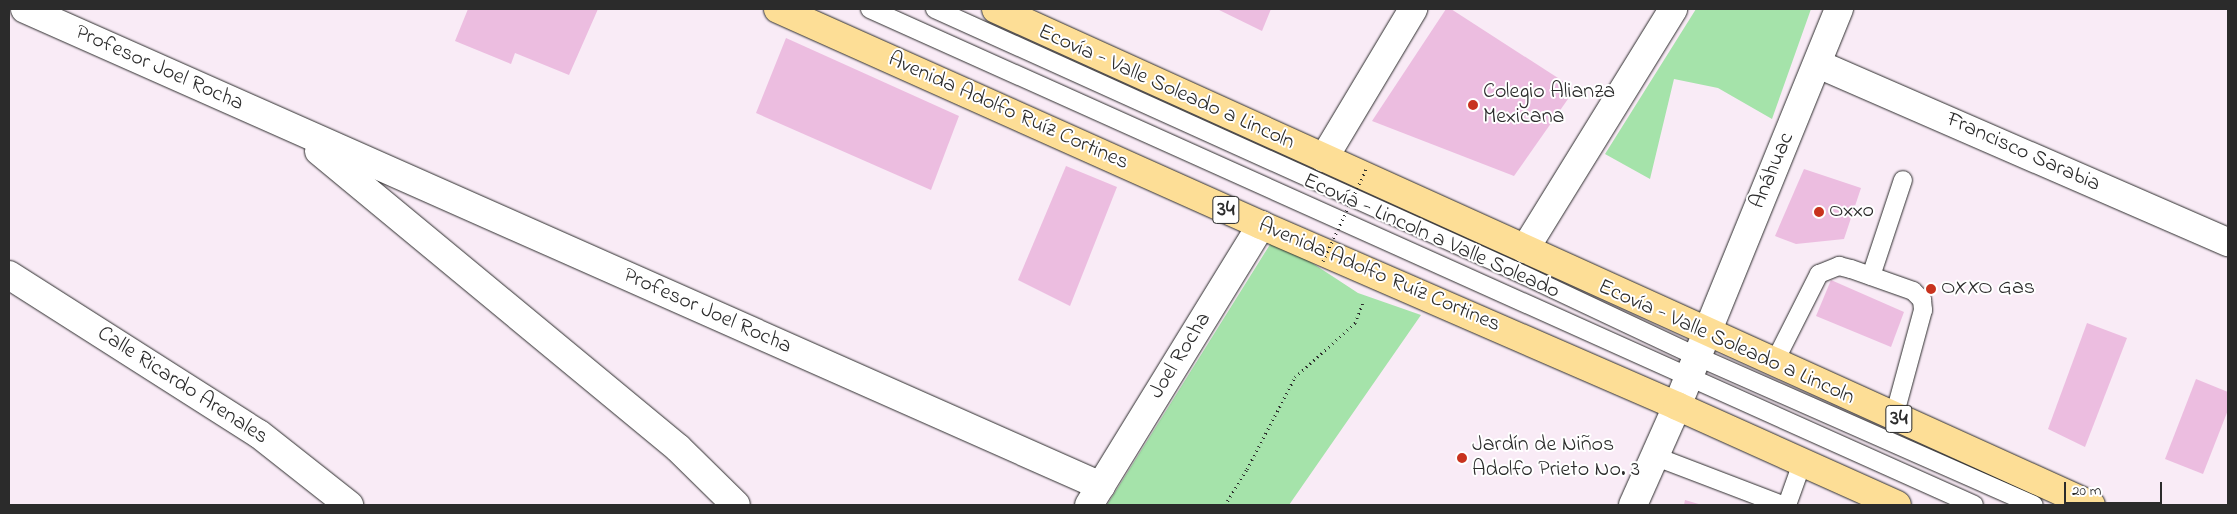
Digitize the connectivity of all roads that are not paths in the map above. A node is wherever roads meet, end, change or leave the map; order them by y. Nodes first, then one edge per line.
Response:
1 (25, 9) edge
2 (778, 9) edge
3 (870, 9) edge
4 (935, 9) edge
5 (996, 9) edge
6 (1413, 9) edge
7 (1673, 9) edge
8 (1839, 9) edge
9 (1818, 64) junction
10 (293, 129) junction
11 (1324, 158) junction
12 (1902, 180) dead end
13 (1261, 225) junction
14 (2228, 242) edge
15 (1524, 249) junction
16 (9, 275) edge
17 (1871, 276) junction
18 (1697, 355) junction
19 (1774, 363) junction
20 (1677, 406) junction
21 (1894, 417) junction
22 (1654, 456) junction
23 (1802, 463) junction
24 (1095, 496) edge
25 (349, 505) edge
26 (736, 505) edge
27 (1633, 505) edge
28 (1782, 505) edge
29 (1787, 505) edge
30 (1897, 505) edge
31 (1974, 505) edge
32 (2034, 505) edge
33 (2091, 505) edge

1 - 10 street, Profesor Joel Rocha
2 - 13 main road, Avenida Adolfo Ruíz Cortines / 34
3 - 18 lane, Ecovía - Lincoln a Valle Soleado
4 - 18 lane, Ecovía - Valle Soleado a Lincoln
5 - 11 main road, 34
6 - 11 street
7 - 15 street
8 - 9 street, Anáhuac
9 - 14 street, Francisco Sarabia
9 - 18 street, Anáhuac
10 - 24 street, Profesor Joel Rocha
10 - 26 street, Profesor Joel Rocha
11 - 15 main road, 34
12 - 17 lane
13 - 20 main road, Avenida Adolfo Ruíz Cortines / 34
13 - 24 street, Joel Rocha
15 - 18 main road, 34
16 - 25 street, Calle Ricardo Arenales
17 - 19 lane
17 - 21 lane
18 - 19 main road, 34
18 - 20 street, Anáhuac
18 - 31 lane, Ecovía - Lincoln a Valle Soleado
18 - 32 lane, Ecovía - Valle Soleado a Lincoln
19 - 21 main road, 34
20 - 22 street, Anáhuac
20 - 23 main road, Avenida Adolfo Ruíz Cortines / 34
21 - 33 main road, 34
22 - 27 street, Anáhuac
22 - 28 lane
23 - 29 lane
23 - 30 main road, Avenida Adolfo Ruíz Cortines / 34

